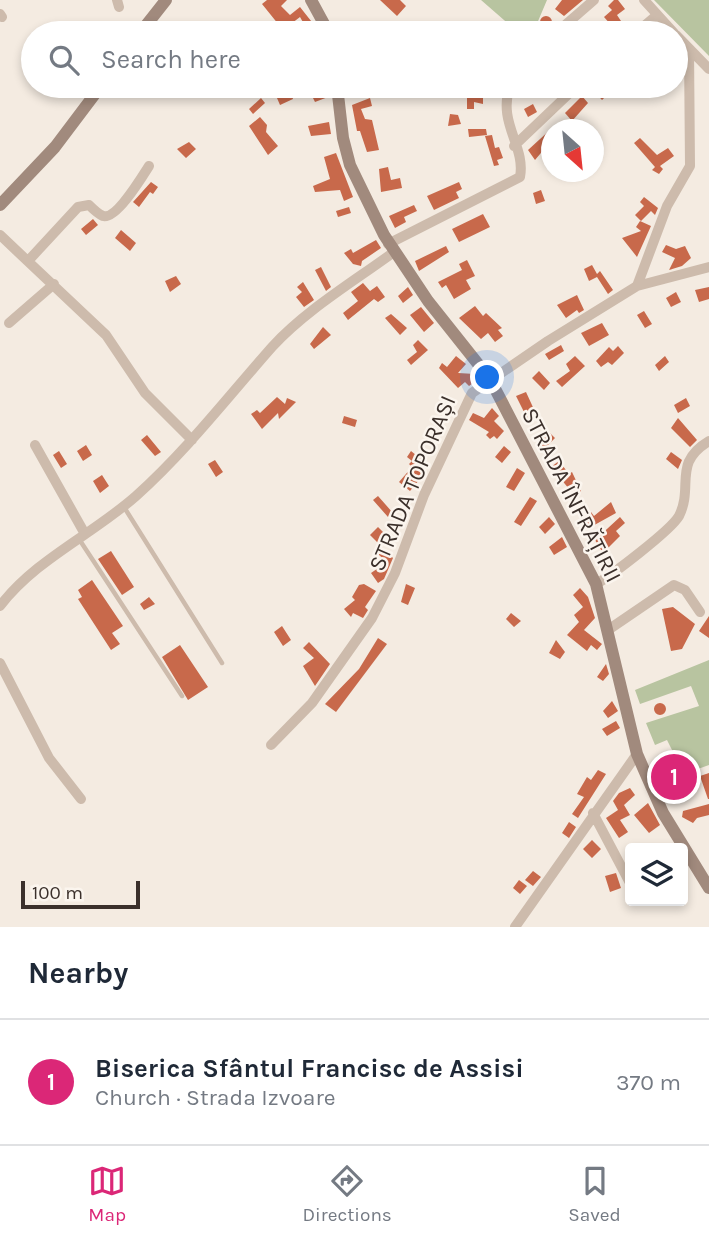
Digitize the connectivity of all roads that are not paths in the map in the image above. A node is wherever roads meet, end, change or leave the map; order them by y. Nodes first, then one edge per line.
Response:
1 (166, 0) edge
2 (312, 0) edge
3 (594, 0) edge
4 (644, 0) edge
5 (657, 15) junction
6 (150, 21) edge
7 (325, 21) edge
8 (570, 21) edge
9 (650, 21) edge
10 (663, 21) edge
11 (690, 50) joint
12 (709, 69) edge
13 (92, 98) edge
14 (338, 98) edge
15 (505, 98) edge
16 (564, 98) edge
17 (514, 146) junction
18 (149, 166) dead end
19 (0, 205) edge
20 (0, 235) edge
21 (391, 248) junction
22 (28, 261) junction
23 (709, 267) edge
24 (54, 284) junction
25 (637, 286) junction
26 (9, 323) dead end
27 (490, 379) junction
28 (192, 440) junction
29 (709, 441) edge
30 (35, 445) dead end
31 (123, 506) junction
32 (82, 536) junction
33 (596, 584) junction
34 (0, 607) edge
35 (700, 612) dead end
36 (608, 630) junction
37 (0, 663) edge
38 (222, 663) dead end
39 (182, 696) dead end
40 (271, 745) dead end
41 (637, 754) junction
42 (81, 799) dead end
43 (593, 813) junction
44 (625, 874) edge
45 (709, 888) edge
46 (515, 927) edge

1 - 6 main road
2 - 7 main road
3 - 8 street
4 - 5 street
5 - 9 street
5 - 10 street
11 - 12 street
11 - 25 street
13 - 19 main road
14 - 21 main road, STRADA ÎNFRĂȚIRII
15 - 17 street
16 - 17 street
17 - 21 street
18 - 22 street
20 - 22 street
21 - 27 main road, STRADA ÎNFRĂȚIRII
21 - 28 street
22 - 24 street
23 - 25 street, STRADA TOPORAȘI
24 - 26 street
24 - 28 street
25 - 27 street, STRADA TOPORAȘI
27 - 33 main road, STRADA ÎNFRĂȚIRII
27 - 40 street, STRADA TOPORAȘI
28 - 31 street
29 - 33 street
30 - 32 street
31 - 32 street
31 - 38 lane
32 - 34 street
32 - 39 lane
33 - 36 main road, STRADA ÎNFRĂȚIRII
35 - 36 street
36 - 41 main road, STRADA ÎNFRĂȚIRII
37 - 42 street
41 - 43 street
41 - 45 main road, STRADA ÎNFRĂȚIRII
43 - 44 street
43 - 46 street

